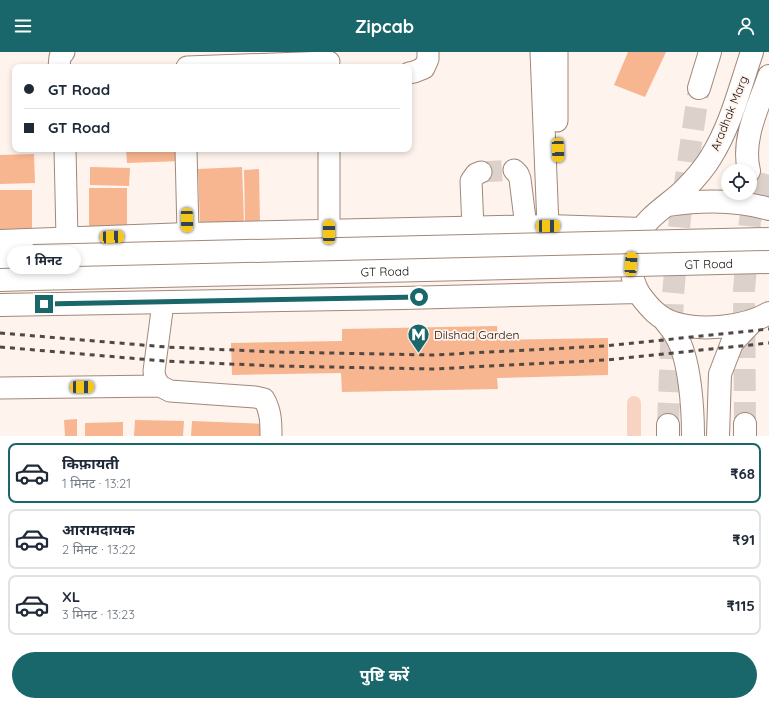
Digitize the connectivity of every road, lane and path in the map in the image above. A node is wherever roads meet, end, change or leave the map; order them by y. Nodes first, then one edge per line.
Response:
1 (183, 52) edge
2 (428, 52) edge
3 (541, 52) edge
4 (557, 52) edge
5 (710, 52) edge
6 (752, 52) edge
7 (328, 60) edge
8 (185, 64) edge
9 (247, 64) edge
10 (412, 72) edge
11 (769, 76) edge
12 (699, 88) tunnel mouth
13 (64, 152) edge
14 (186, 152) edge
15 (329, 152) edge
16 (748, 164) edge
17 (514, 170) dead end
18 (481, 172) dead end
19 (757, 193) edge
20 (667, 205) junction
21 (769, 209) edge
22 (554, 226) junction
23 (526, 227) junction
24 (473, 228) junction
25 (642, 229) junction
26 (329, 232) junction
27 (188, 234) junction
28 (67, 238) junction
29 (769, 239) edge
30 (0, 241) edge
31 (0, 257) edge
32 (769, 262) edge
33 (0, 280) edge
34 (638, 292) junction
35 (162, 303) junction
36 (0, 305) edge
37 (762, 317) edge
38 (663, 318) junction
39 (160, 386) junction
40 (0, 388) edge
41 (271, 436) edge
42 (693, 436) edge
43 (718, 436) edge

1 - 8 street
2 - 10 street
3 - 22 street
4 - 22 street
5 - 12 main road
6 - 20 main road, Aradhak Marg
7 - 9 street
11 - 16 main road, Aradhak Marg
13 - 28 street
14 - 27 street
15 - 26 street
17 - 23 street
18 - 24 street
19 - 21 main road
20 - 21 main road
20 - 25 main road, Aradhak Marg
22 - 23 main road
22 - 25 main road
23 - 24 main road
24 - 26 main road
25 - 34 main road, Aradhak Marg
26 - 27 main road
27 - 28 main road
28 - 30 main road
29 - 31 main road, GT Road, bridge
32 - 33 main road, GT Road, bridge
34 - 35 main road
34 - 38 main road, Aradhak Marg
35 - 36 main road
35 - 39 street
37 - 38 main road
37 - 43 main road
38 - 42 main road
39 - 40 street
39 - 41 street

